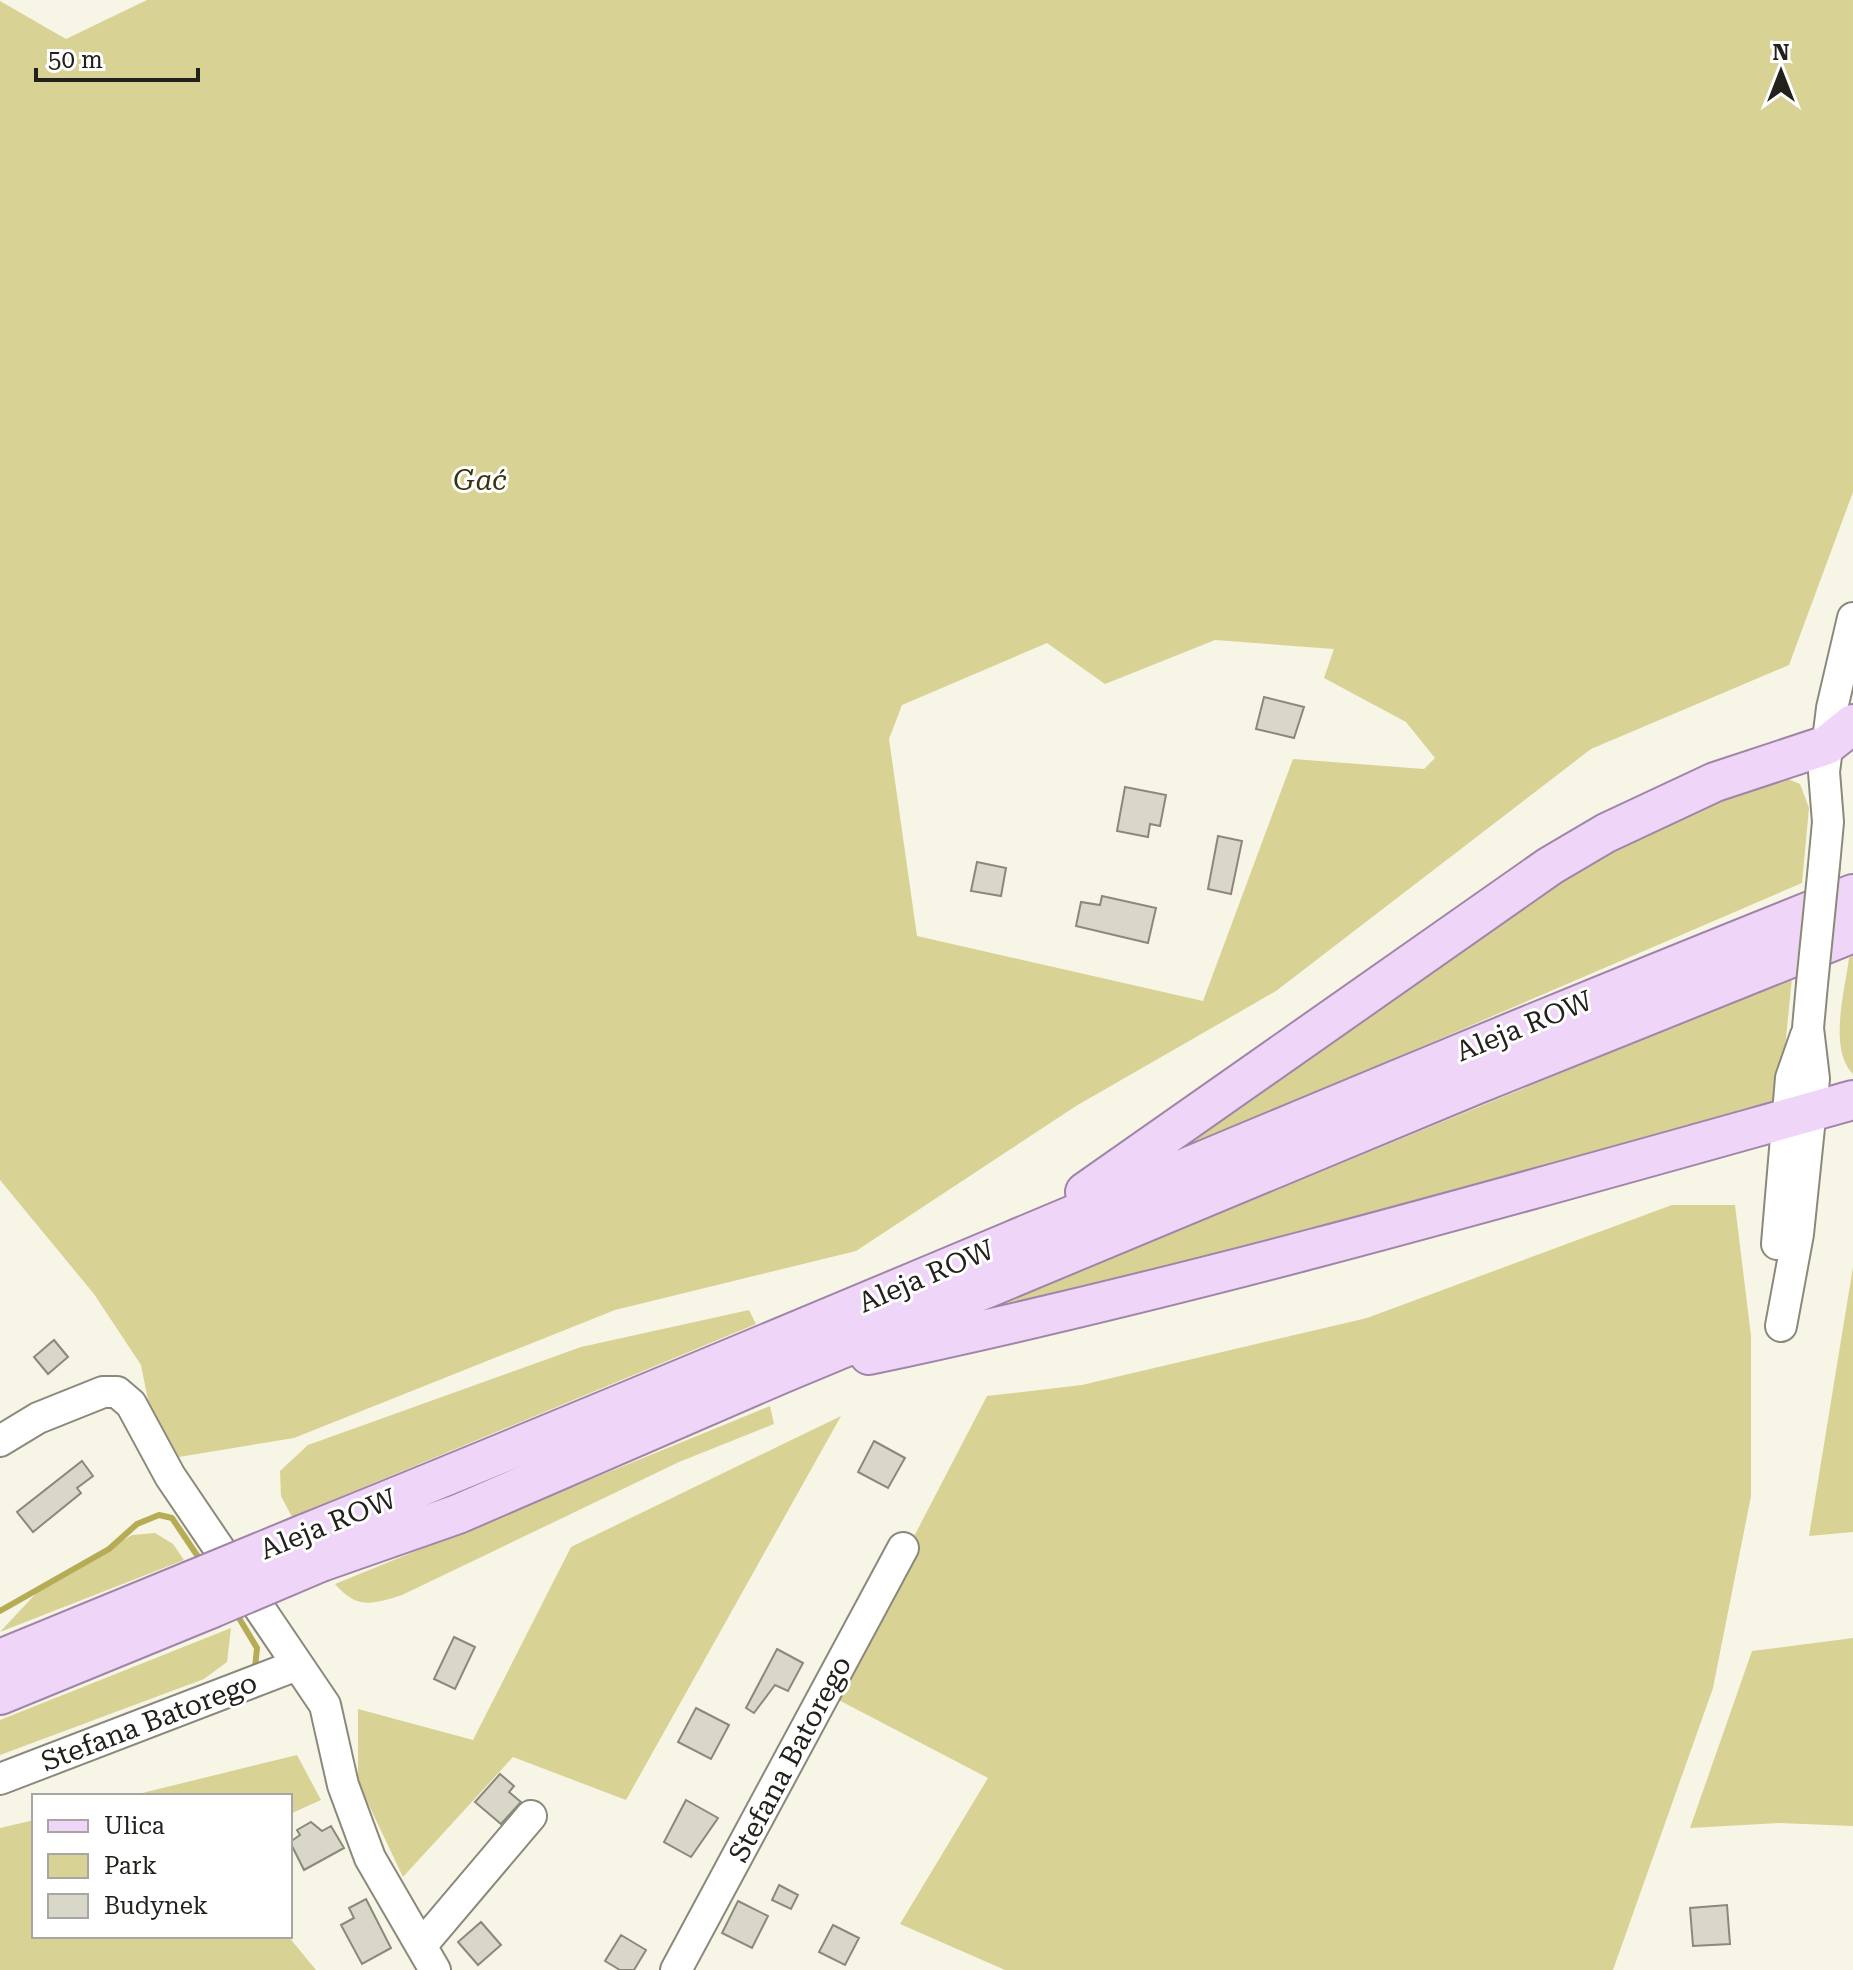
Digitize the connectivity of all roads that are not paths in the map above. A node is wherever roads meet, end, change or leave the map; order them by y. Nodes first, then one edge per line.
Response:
1 (1853, 618) edge
2 (1846, 728) edge
3 (1853, 894) edge
4 (1853, 933) edge
5 (1853, 1100) edge
6 (1799, 1117) junction
7 (1027, 1233) junction
8 (781, 1374) junction
9 (0, 1441) edge
10 (313, 1548) junction
11 (903, 1548) dead end
12 (200, 1595) junction
13 (0, 1659) edge
14 (297, 1665) junction
15 (0, 1695) edge
16 (0, 1779) edge
17 (531, 1816) dead end
18 (428, 1958) edge
19 (676, 1970) edge

1 - 2 street
2 - 6 street, bridge
2 - 7 main road
3 - 7 main road, Aleja ROW
4 - 8 main road, Aleja ROW
5 - 6 main road
6 - 6 street
6 - 8 main road
7 - 10 main road, Aleja ROW
8 - 10 main road, Aleja ROW
9 - 14 street, Stefana Batorego
10 - 12 main road, Aleja ROW, bridge
11 - 19 street, Stefana Batorego
12 - 13 main road, Aleja ROW
12 - 15 main road, Aleja ROW
14 - 16 street, Stefana Batorego
14 - 18 street, Stefana Batorego
17 - 18 street

